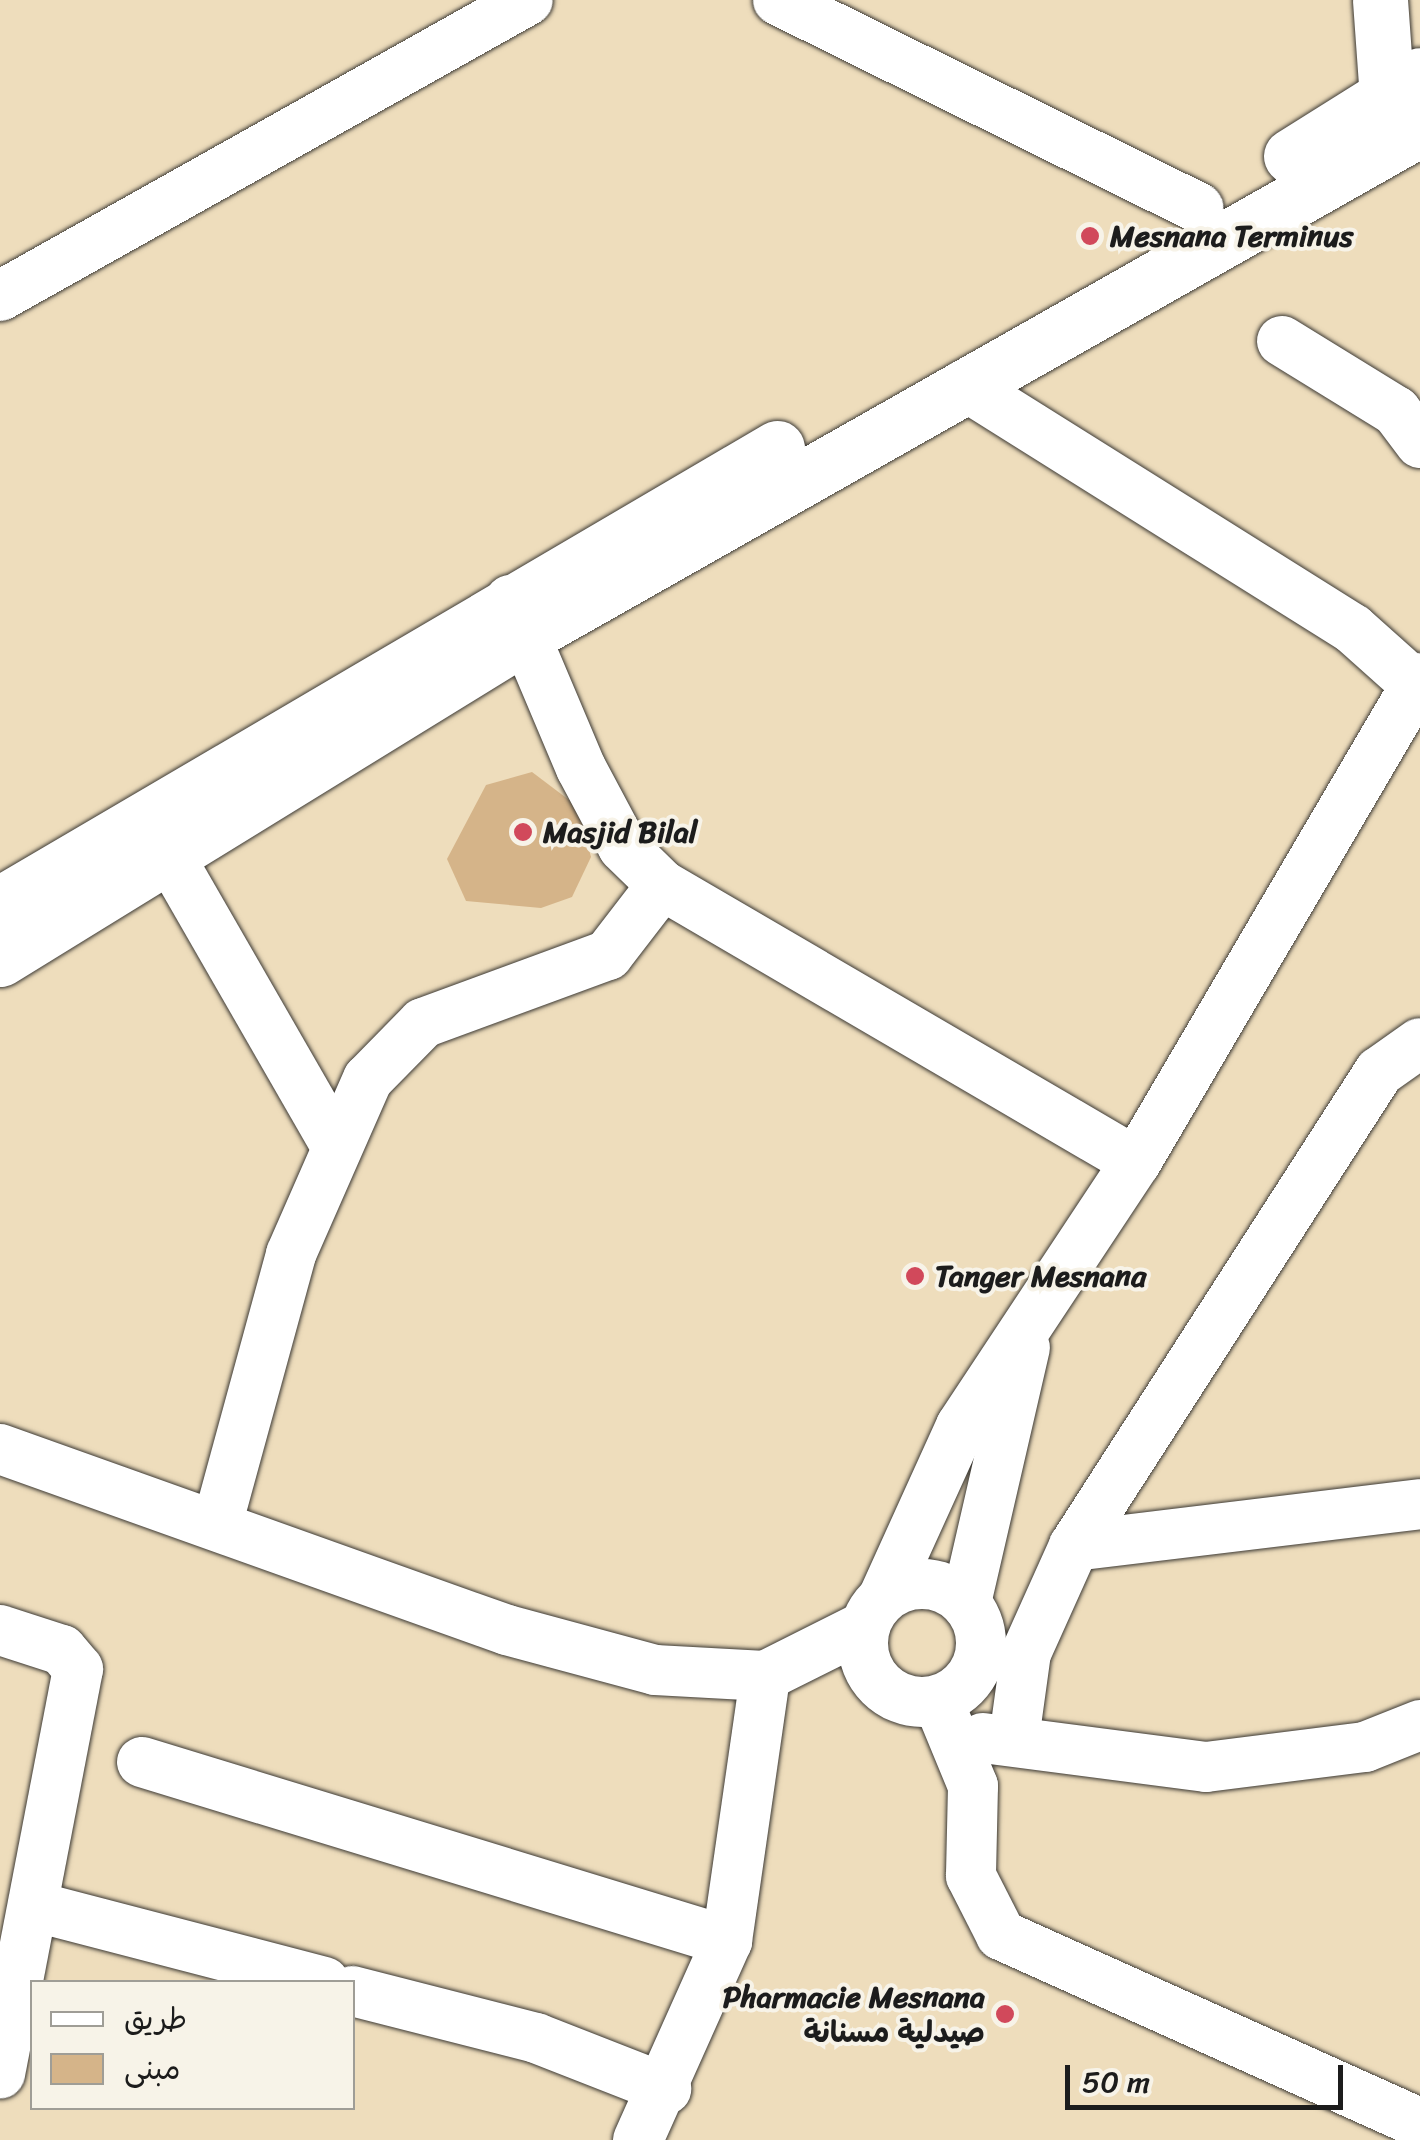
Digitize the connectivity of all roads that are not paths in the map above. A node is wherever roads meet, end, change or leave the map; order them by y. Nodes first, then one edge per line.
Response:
1 (528, 0) edge
2 (778, 0) edge
3 (1380, 0) edge
4 (1409, 101) edge
5 (1198, 208) junction
6 (0, 296) edge
7 (1282, 341) dead end
8 (964, 385) junction
9 (1420, 443) edge
10 (517, 618) junction
11 (1419, 684) edge
12 (156, 833) junction
13 (662, 885) junction
14 (0, 904) edge
15 (0, 959) edge
16 (1420, 1043) edge
17 (335, 1144) junction
18 (1136, 1162) junction
19 (1029, 1328) junction
20 (0, 1450) edge
21 (1418, 1499) edge
22 (217, 1525) junction
23 (1074, 1546) junction
24 (966, 1603) junction
25 (874, 1612) junction
26 (0, 1630) edge
27 (775, 1672) junction
28 (882, 1687) junction
29 (953, 1711) junction
30 (1420, 1724) edge
31 (1014, 1739) junction
32 (142, 1762) dead end
33 (33, 1906) junction
34 (727, 1942) junction
35 (316, 1980) edge
36 (355, 1992) edge
37 (0, 2074) edge
38 (666, 2089) junction
39 (1420, 2123) edge
40 (638, 2140) edge

1 - 6 street
2 - 5 street
3 - 4 main road
4 - 5 main road
4 - 8 main road
5 - 10 main road
7 - 9 street
8 - 10 main road
8 - 11 street
10 - 12 main road
10 - 13 street
11 - 18 street
12 - 14 main road
12 - 15 main road
12 - 17 street
13 - 17 street
13 - 18 street
16 - 23 street
17 - 22 street
18 - 19 street
19 - 24 street
19 - 25 street
20 - 22 street
21 - 23 street
22 - 27 street
23 - 31 street
24 - 25 street
24 - 29 street
25 - 27 street
25 - 28 street
26 - 33 street
27 - 28 street
27 - 34 street
28 - 29 street
29 - 31 street
29 - 39 street
30 - 31 street
32 - 34 street
33 - 35 street
33 - 37 street
34 - 38 street
36 - 38 street
38 - 40 street

